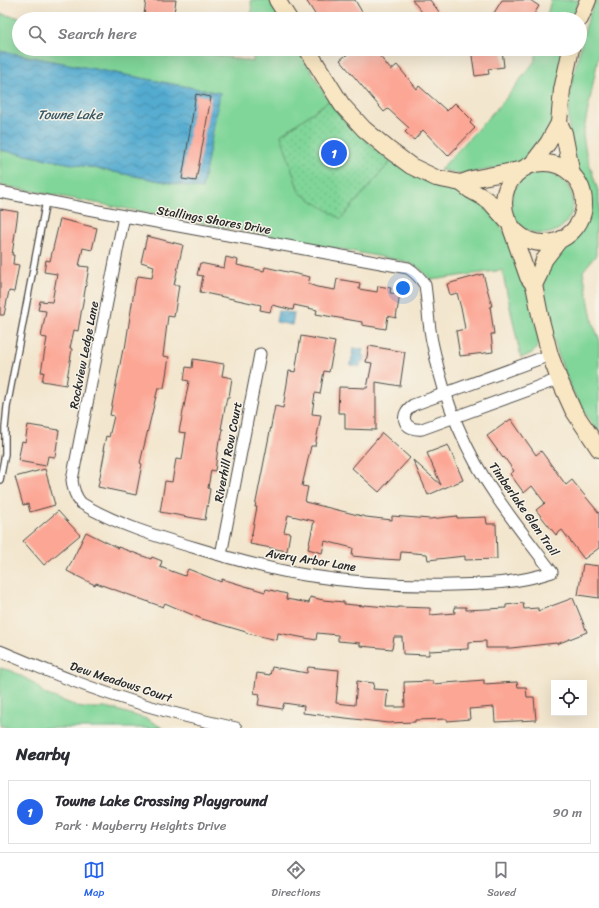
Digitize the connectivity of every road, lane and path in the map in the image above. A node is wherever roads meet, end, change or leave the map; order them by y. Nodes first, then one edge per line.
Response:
1 (277, 0) edge
2 (588, 0) edge
3 (285, 12) edge
4 (583, 12) edge
5 (310, 56) edge
6 (569, 56) edge
7 (559, 122) junction
8 (525, 167) junction
9 (572, 175) junction
10 (461, 183) junction
11 (0, 192) edge
12 (46, 201) junction
13 (124, 216) junction
14 (509, 224) junction
15 (558, 242) junction
16 (421, 278) joint
17 (534, 285) junction
18 (260, 354) dead end
19 (550, 355) junction
20 (559, 379) junction
21 (446, 393) junction
22 (455, 417) junction
23 (599, 449) edge
24 (0, 480) edge
25 (77, 498) joint
26 (221, 555) junction
27 (552, 572) joint
28 (0, 651) edge
29 (236, 728) edge

1 - 3 street
2 - 4 street
5 - 10 street
6 - 7 street
7 - 8 street
7 - 9 street
8 - 9 street
8 - 10 street
8 - 14 street
9 - 15 street
10 - 14 street
11 - 12 street, Stallings Shores Drive
12 - 13 street, Stallings Shores Drive
12 - 24 lane
13 - 16 street, Stallings Shores Drive
13 - 25 street, Rockview Ledge Lane
14 - 15 street
14 - 17 street
15 - 17 street
16 - 21 street, Timberlake Glen Trail
17 - 19 street
18 - 26 street, Riverhill Row Court
19 - 20 street
19 - 21 street
20 - 22 street
20 - 23 street
21 - 22 street, Timberlake Glen Trail
21 - 22 street
22 - 27 street, Timberlake Glen Trail
25 - 26 street, Avery Arbor Lane
26 - 27 street, Avery Arbor Lane
28 - 29 street, Dew Meadows Court

